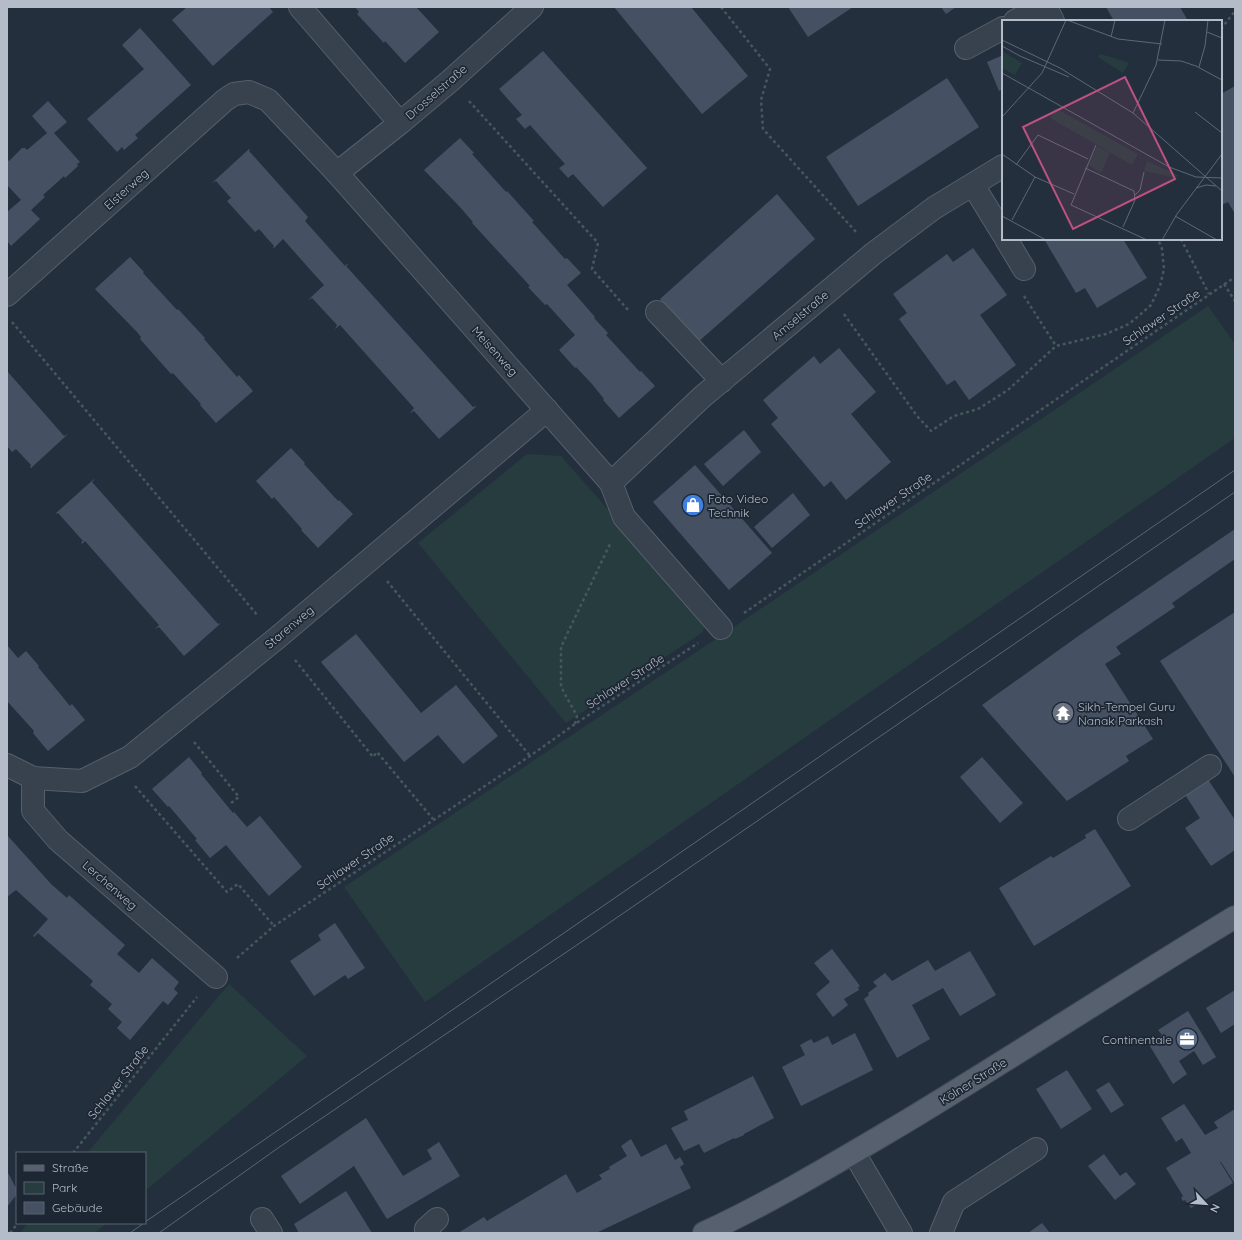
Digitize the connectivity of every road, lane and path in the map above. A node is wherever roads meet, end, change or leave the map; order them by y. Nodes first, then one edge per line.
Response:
1 (300, 7) edge
2 (532, 7) edge
3 (721, 7) edge
4 (1040, 7) edge
5 (1046, 7) edge
6 (1234, 7) edge
7 (1235, 11) edge
8 (1017, 20) edge
9 (1052, 20) edge
10 (1222, 28) edge
11 (1002, 29) edge
12 (966, 48) dead end
13 (450, 81) junction
14 (248, 92) joint
15 (400, 123) junction
16 (1002, 167) edge
17 (337, 173) junction
18 (973, 184) junction
19 (1002, 232) edge
20 (1007, 240) edge
21 (1158, 240) edge
22 (1182, 240) edge
23 (874, 253) junction
24 (1024, 269) dead end
25 (1235, 277) edge
26 (1224, 284) junction
27 (828, 292) junction
28 (1209, 294) junction
29 (7, 295) edge
30 (1235, 301) edge
31 (630, 312) dead end
32 (657, 312) dead end
33 (7, 316) edge
34 (722, 381) junction
35 (547, 410) junction
36 (612, 483) junction
37 (624, 517) junction
38 (369, 559) junction
39 (721, 628) junction
40 (277, 638) junction
41 (175, 720) junction
42 (575, 724) junction
43 (530, 756) junction
44 (117, 764) junction
45 (7, 765) edge
46 (1210, 766) dead end
47 (33, 778) junction
48 (231, 804) dead end
49 (433, 819) junction
50 (1129, 819) dead end
51 (1235, 917) edge
52 (274, 926) junction
53 (216, 976) junction
54 (1036, 1149) dead end
55 (75, 1152) edge
56 (854, 1153) junction
57 (17, 1224) edge
58 (10, 1233) edge
59 (704, 1233) edge
60 (901, 1233) edge
61 (941, 1233) edge

1 - 15 street
2 - 13 street, Drosselstraße
3 - 23 path
4 - 8 street
5 - 9 street
6 - 7 path
7 - 10 path
11 - 12 street
13 - 15 street, Drosselstraße
13 - 31 path
14 - 17 street, Meisenweg
14 - 29 street, Elsterweg
15 - 17 street, Drosselstraße
16 - 18 street, Amselstraße
17 - 35 street, Meisenweg
18 - 19 street
18 - 23 street, Amselstraße
20 - 24 street
21 - 27 path
22 - 28 path
23 - 27 street, Amselstraße
25 - 26 path, Schlawer Straße
26 - 28 path, Schlawer Straße
26 - 30 path
27 - 34 street, Amselstraße
28 - 39 path, Schlawer Straße
32 - 34 street
33 - 40 path
34 - 36 street, Amselstraße
35 - 36 street, Meisenweg
35 - 38 street, Starenweg
36 - 37 street, Meisenweg
37 - 39 street, Meisenweg
37 - 42 path
38 - 40 street, Starenweg
38 - 43 path
39 - 42 path, Schlawer Straße
40 - 41 street, Starenweg
40 - 49 path
41 - 44 street, Starenweg
41 - 48 path
42 - 43 path, Schlawer Straße
43 - 49 path, Schlawer Straße
44 - 47 street, Starenweg
44 - 52 path
45 - 47 street, Starenweg
46 - 50 street
47 - 53 street, Lerchenweg
49 - 52 path, Schlawer Straße
51 - 56 main road, Kölner Straße
52 - 53 path, Schlawer Straße
53 - 55 path, Schlawer Straße
54 - 61 street
56 - 59 main road, Kölner Straße
56 - 60 street
57 - 58 path

